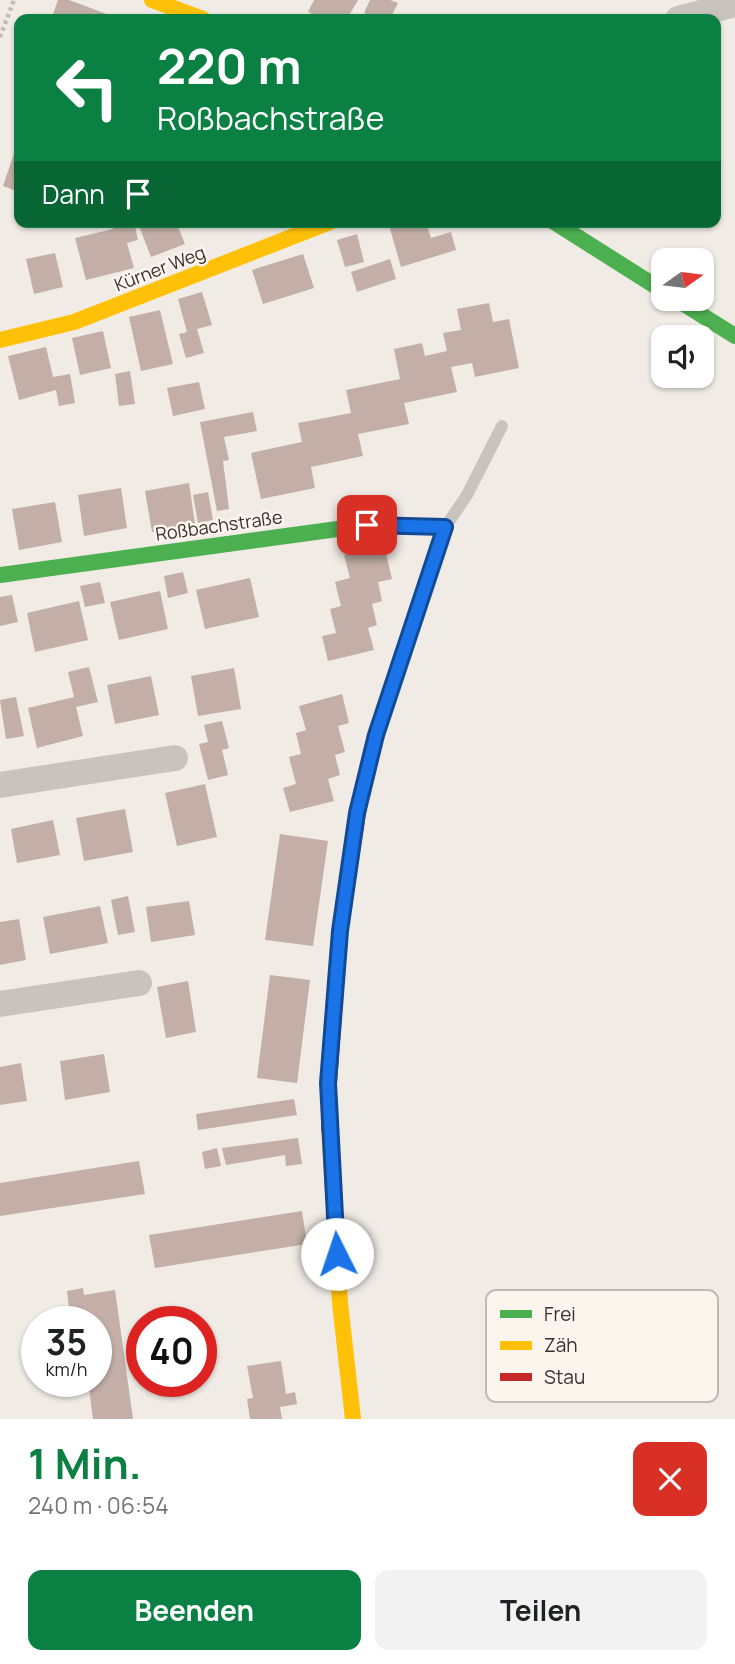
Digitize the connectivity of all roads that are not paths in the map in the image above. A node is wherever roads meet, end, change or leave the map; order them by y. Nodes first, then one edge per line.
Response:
1 (152, 0) edge
2 (735, 4) edge
3 (190, 14) edge
4 (697, 14) edge
5 (315, 228) edge
6 (563, 228) edge
7 (651, 283) edge
8 (696, 312) edge
9 (735, 337) edge
10 (0, 341) edge
11 (502, 426) dead end
12 (445, 527) junction
13 (0, 575) edge
14 (175, 758) dead end
15 (0, 785) edge
16 (139, 983) dead end
17 (0, 1004) edge
18 (353, 1419) edge

1 - 3 street
2 - 4 street
5 - 10 street, Kürner Weg
6 - 7 street
8 - 9 street
11 - 12 lane
12 - 13 street, Roßbachstraße
12 - 18 street
14 - 15 street
16 - 17 street

